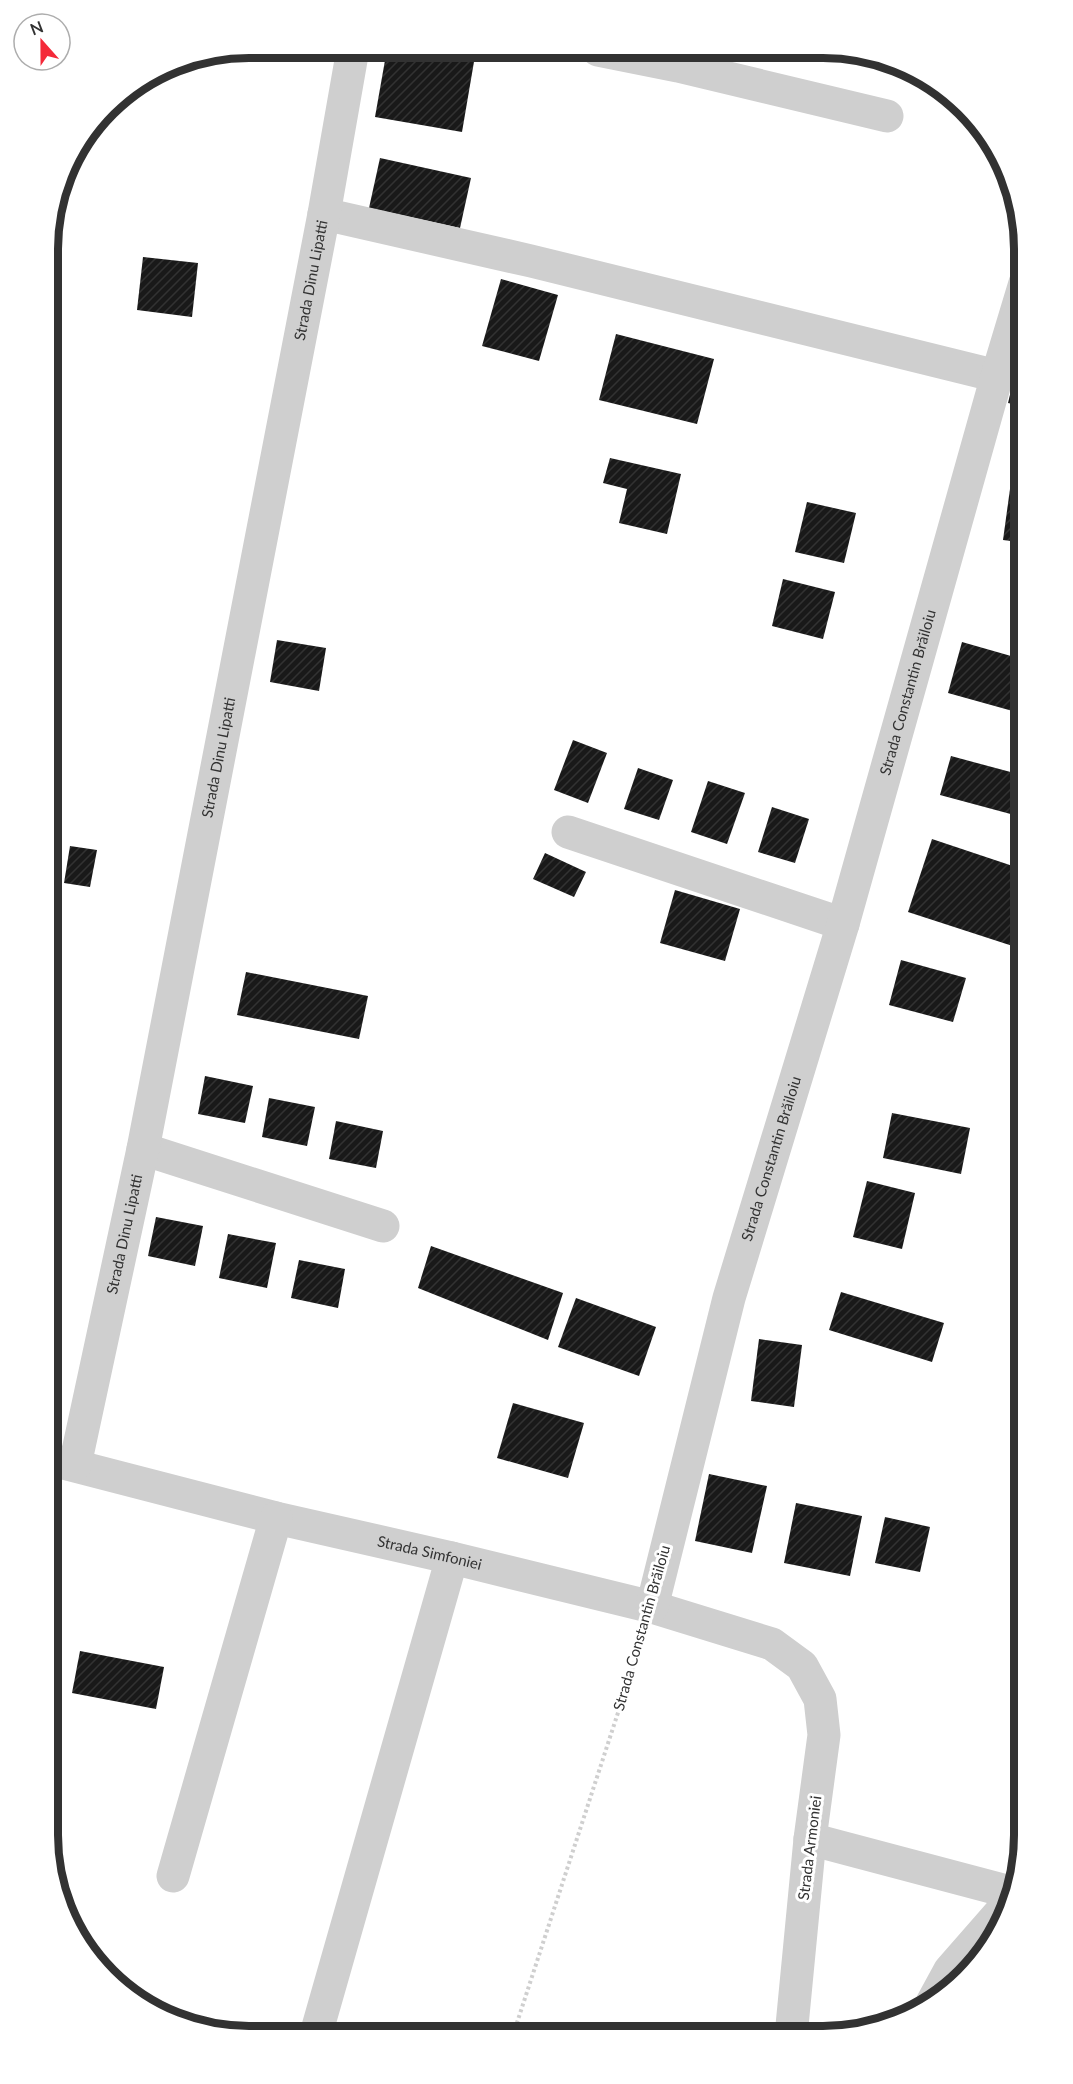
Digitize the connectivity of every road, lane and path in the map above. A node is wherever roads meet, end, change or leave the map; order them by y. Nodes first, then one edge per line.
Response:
1 (351, 59) edge
2 (643, 59) edge
3 (888, 116) dead end
4 (324, 214) junction
5 (1014, 320) edge
6 (997, 376) junction
7 (568, 832) dead end
8 (843, 924) junction
9 (143, 1149) junction
10 (383, 1226) dead end
11 (62, 1462) edge
12 (276, 1518) junction
13 (452, 1558) junction
14 (652, 1607) junction
15 (801, 1666) joint
16 (810, 1839) junction
17 (173, 1876) dead end
18 (1006, 1891) edge
19 (994, 1920) edge
20 (943, 1984) edge
21 (318, 2026) edge
22 (516, 2026) edge
23 (791, 2026) edge

1 - 4 street, Strada Dinu Lipatti
2 - 3 street
4 - 6 street
4 - 9 street, Strada Dinu Lipatti
5 - 6 street, Strada Constantin Brăiloiu
6 - 8 street, Strada Constantin Brăiloiu
7 - 8 street
8 - 14 street, Strada Constantin Brăiloiu
9 - 10 street
9 - 11 street, Strada Dinu Lipatti
11 - 12 street, Strada Simfoniei
12 - 13 street, Strada Simfoniei
12 - 17 street
13 - 14 street, Strada Simfoniei
13 - 21 street
14 - 15 street, Strada Simfoniei
14 - 22 path, Strada Constantin Brăiloiu
15 - 16 street, Strada Armoniei
16 - 18 street
16 - 23 street, Strada Armoniei
19 - 20 street

